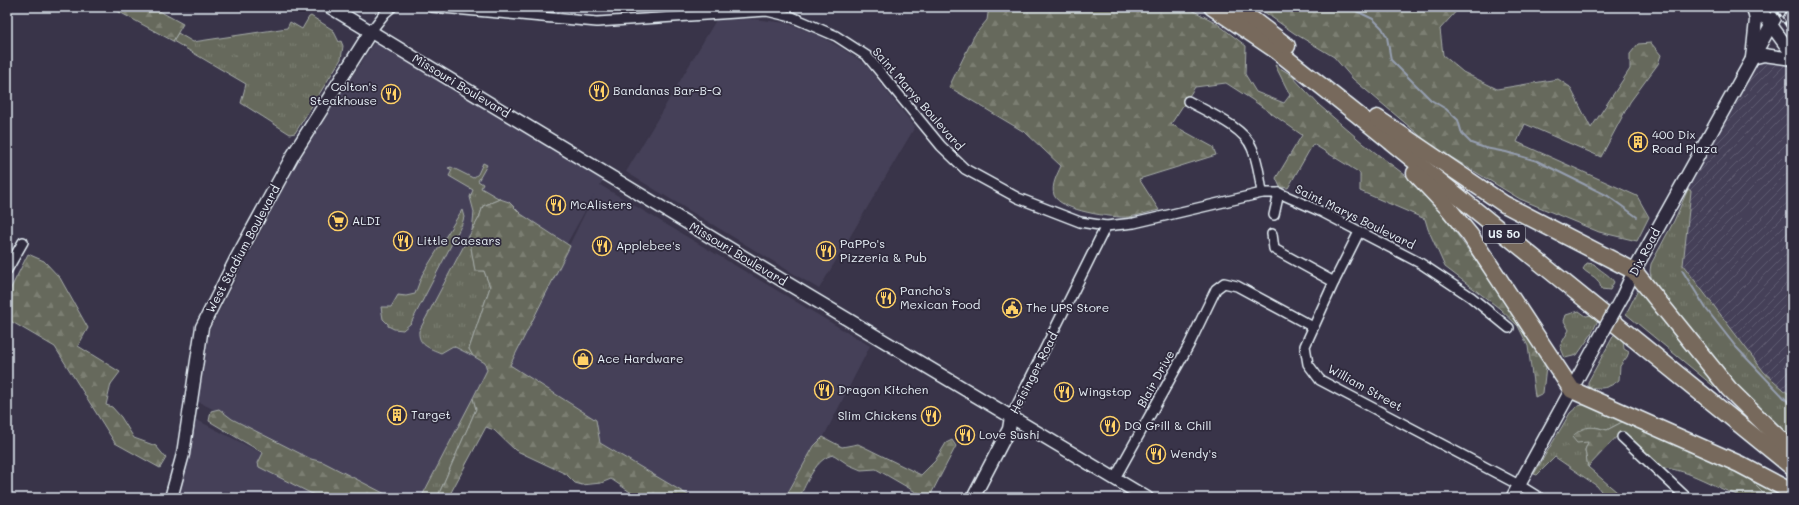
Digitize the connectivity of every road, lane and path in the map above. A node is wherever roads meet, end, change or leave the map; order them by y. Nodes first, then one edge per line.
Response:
1 (330, 7) edge
2 (392, 7) edge
3 (431, 7) edge
4 (1212, 7) edge
5 (1236, 7) edge
6 (1753, 7) edge
7 (1758, 7) edge
8 (1781, 7) edge
9 (1771, 24) junction
10 (371, 32) junction
11 (1792, 54) edge
12 (1752, 58) junction
13 (1792, 59) edge
14 (1188, 101) dead end
15 (1358, 115) junction
16 (1377, 118) junction
17 (1262, 193) junction
18 (1279, 193) junction
19 (1274, 215) dead end
20 (1106, 226) junction
21 (1359, 232) junction
22 (1272, 234) dead end
23 (23, 242) dead end
24 (7, 270) edge
25 (1634, 271) junction
26 (1334, 282) junction
27 (1313, 327) junction
28 (1509, 328) dead end
29 (1572, 390) junction
30 (1011, 417) junction
31 (1622, 437) dead end
32 (1792, 451) edge
33 (1792, 456) edge
34 (1792, 467) edge
35 (1115, 478) junction
36 (1519, 485) junction
37 (1792, 492) edge
38 (172, 493) edge
39 (163, 498) edge
40 (973, 498) edge
41 (1147, 498) edge
42 (1512, 498) edge
43 (1540, 498) edge
44 (1687, 498) edge

1 - 10 main road, Missouri Boulevard
2 - 10 street
3 - 20 street, Saint Marys Boulevard
4 - 15 highway, US 50
5 - 16 highway, US 50
6 - 12 main road
7 - 9 main road
8 - 9 main road, Dix Road
9 - 11 main road
9 - 12 main road, Dix Road
10 - 30 main road, Missouri Boulevard
10 - 38 main road, West Stadium Boulevard
12 - 13 main road
12 - 25 main road, Dix Road
14 - 17 street
15 - 29 highway
15 - 34 highway, US 50
16 - 25 highway
16 - 33 highway, US 50
17 - 18 street, Saint Marys Boulevard
17 - 20 street, Saint Marys Boulevard
18 - 19 street
18 - 21 street, Saint Marys Boulevard
20 - 30 street, Heisinger Road
21 - 26 street, William Street
21 - 28 street, Saint Marys Boulevard
22 - 26 street
23 - 24 street
25 - 29 main road, Dix Road, bridge
25 - 32 highway
26 - 27 street, William Street
27 - 35 street, Blair Drive
27 - 36 street, William Street
29 - 36 main road, Dix Road
29 - 37 highway
30 - 35 main road, Missouri Boulevard
30 - 40 main road, Heisinger Road
31 - 44 street
35 - 41 main road, Missouri Boulevard
36 - 42 main road, Dix Road
36 - 43 street, William Street
38 - 39 main road, West Stadium Boulevard

